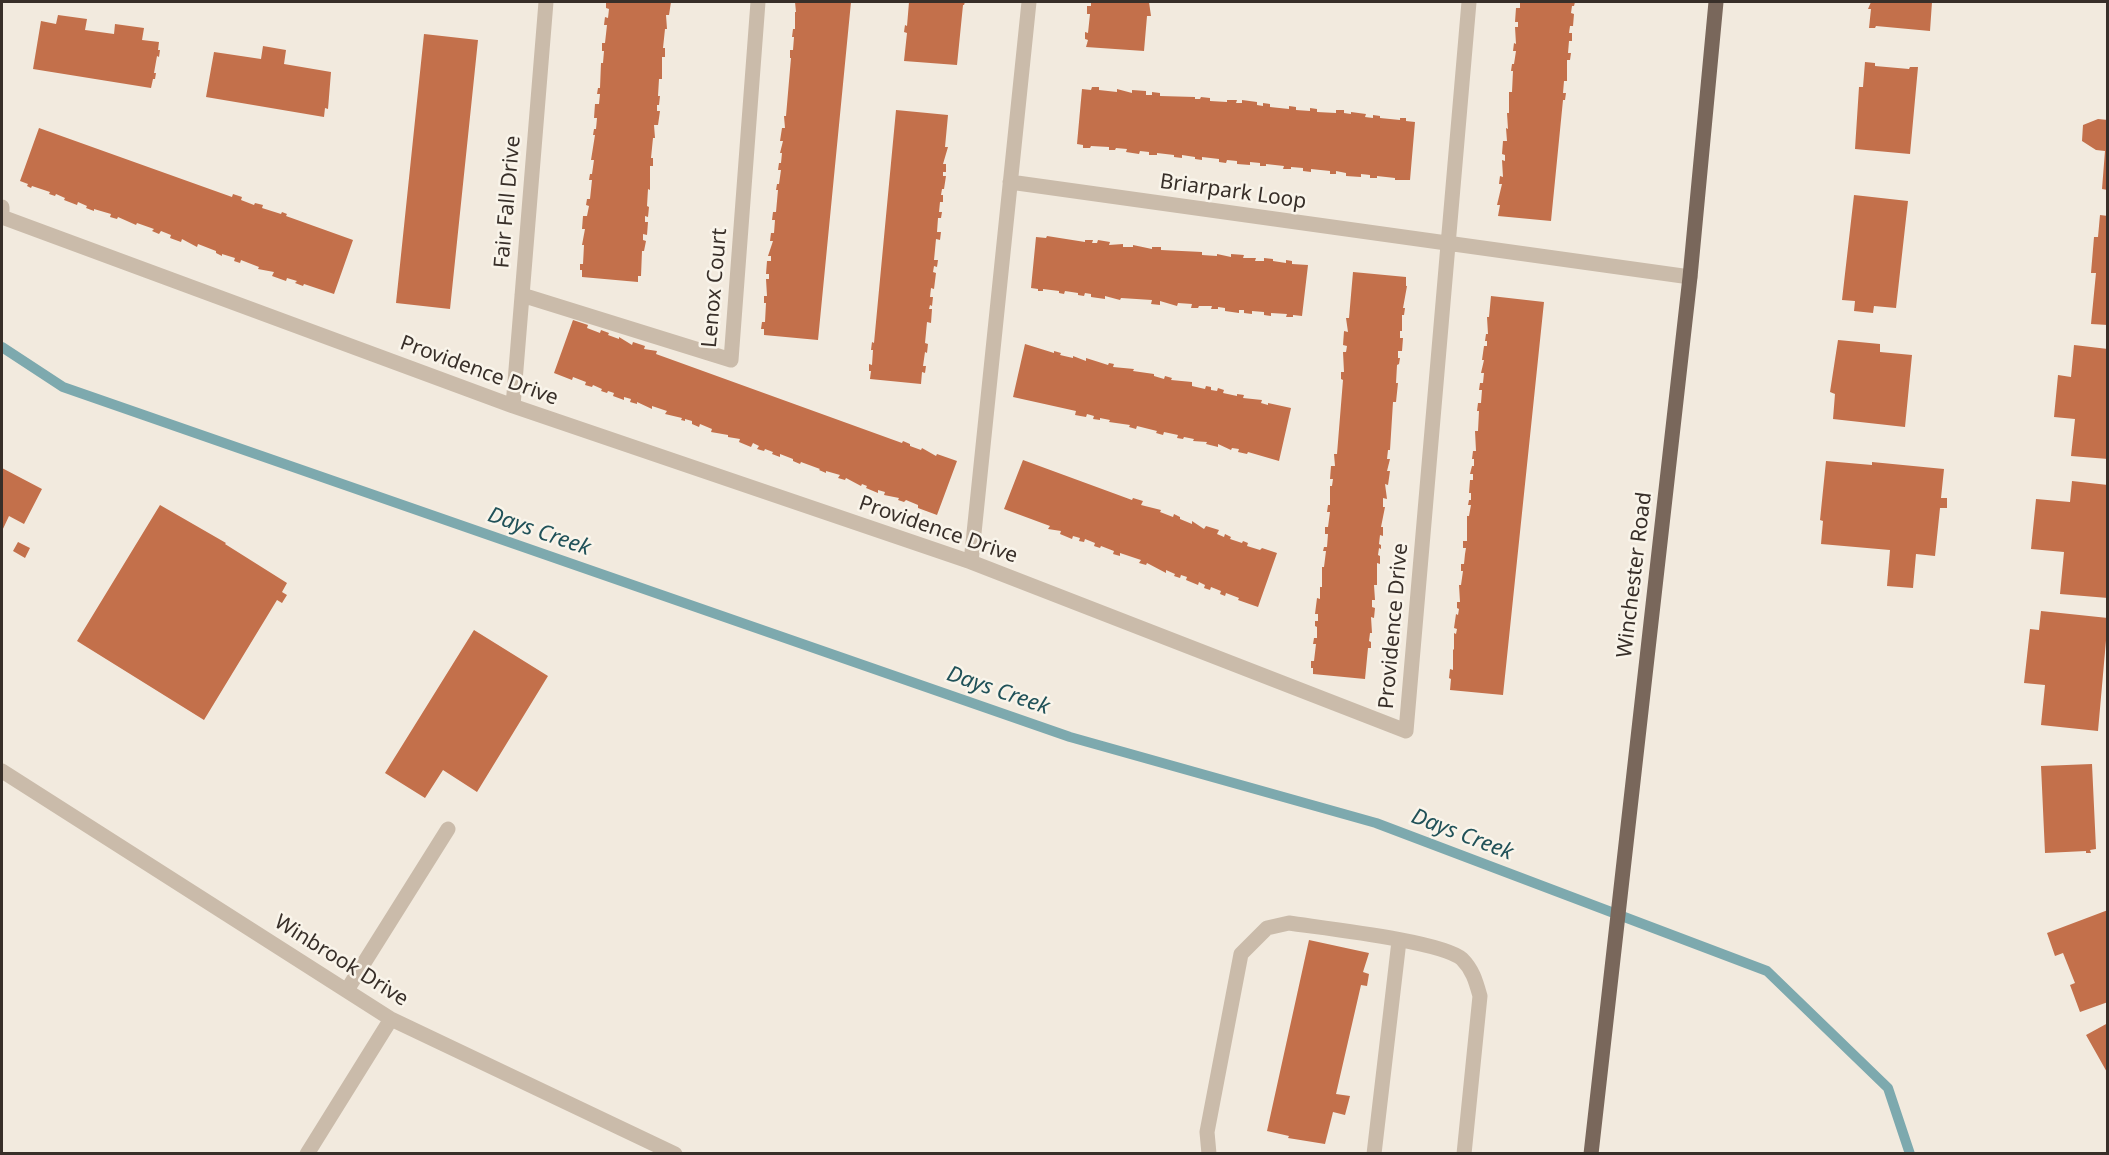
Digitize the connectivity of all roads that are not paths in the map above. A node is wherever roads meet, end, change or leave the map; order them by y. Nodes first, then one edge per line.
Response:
1 (546, 2) edge
2 (758, 2) edge
3 (1029, 2) edge
4 (1469, 2) edge
5 (1716, 2) edge
6 (1010, 182) junction
7 (2, 207) edge
8 (1450, 244) junction
9 (1690, 277) junction
10 (522, 296) junction
11 (513, 406) junction
12 (971, 562) junction
13 (2, 771) edge
14 (448, 829) dead end
15 (1399, 940) junction
16 (347, 990) junction
17 (392, 1019) junction
18 (307, 1154) edge
19 (675, 1154) edge
20 (1209, 1154) edge
21 (1374, 1154) edge
22 (1464, 1154) edge
23 (1591, 1154) edge

1 - 10 street, Fair Fall Drive
2 - 10 street, Lenox Court
3 - 6 street
4 - 8 street
5 - 9 main road, Winchester Road
6 - 8 street, Briarpark Loop
6 - 12 street
7 - 11 street, Providence Drive
8 - 9 street, Briarpark Loop
8 - 12 street, Providence Drive
9 - 23 main road, Winchester Road
10 - 11 street, Fair Fall Drive
11 - 12 street, Providence Drive
13 - 16 street, Winbrook Drive
14 - 16 street
15 - 20 street
15 - 21 street
15 - 22 street
16 - 17 street, Winbrook Drive
17 - 18 street
17 - 19 street, Winbrook Drive

